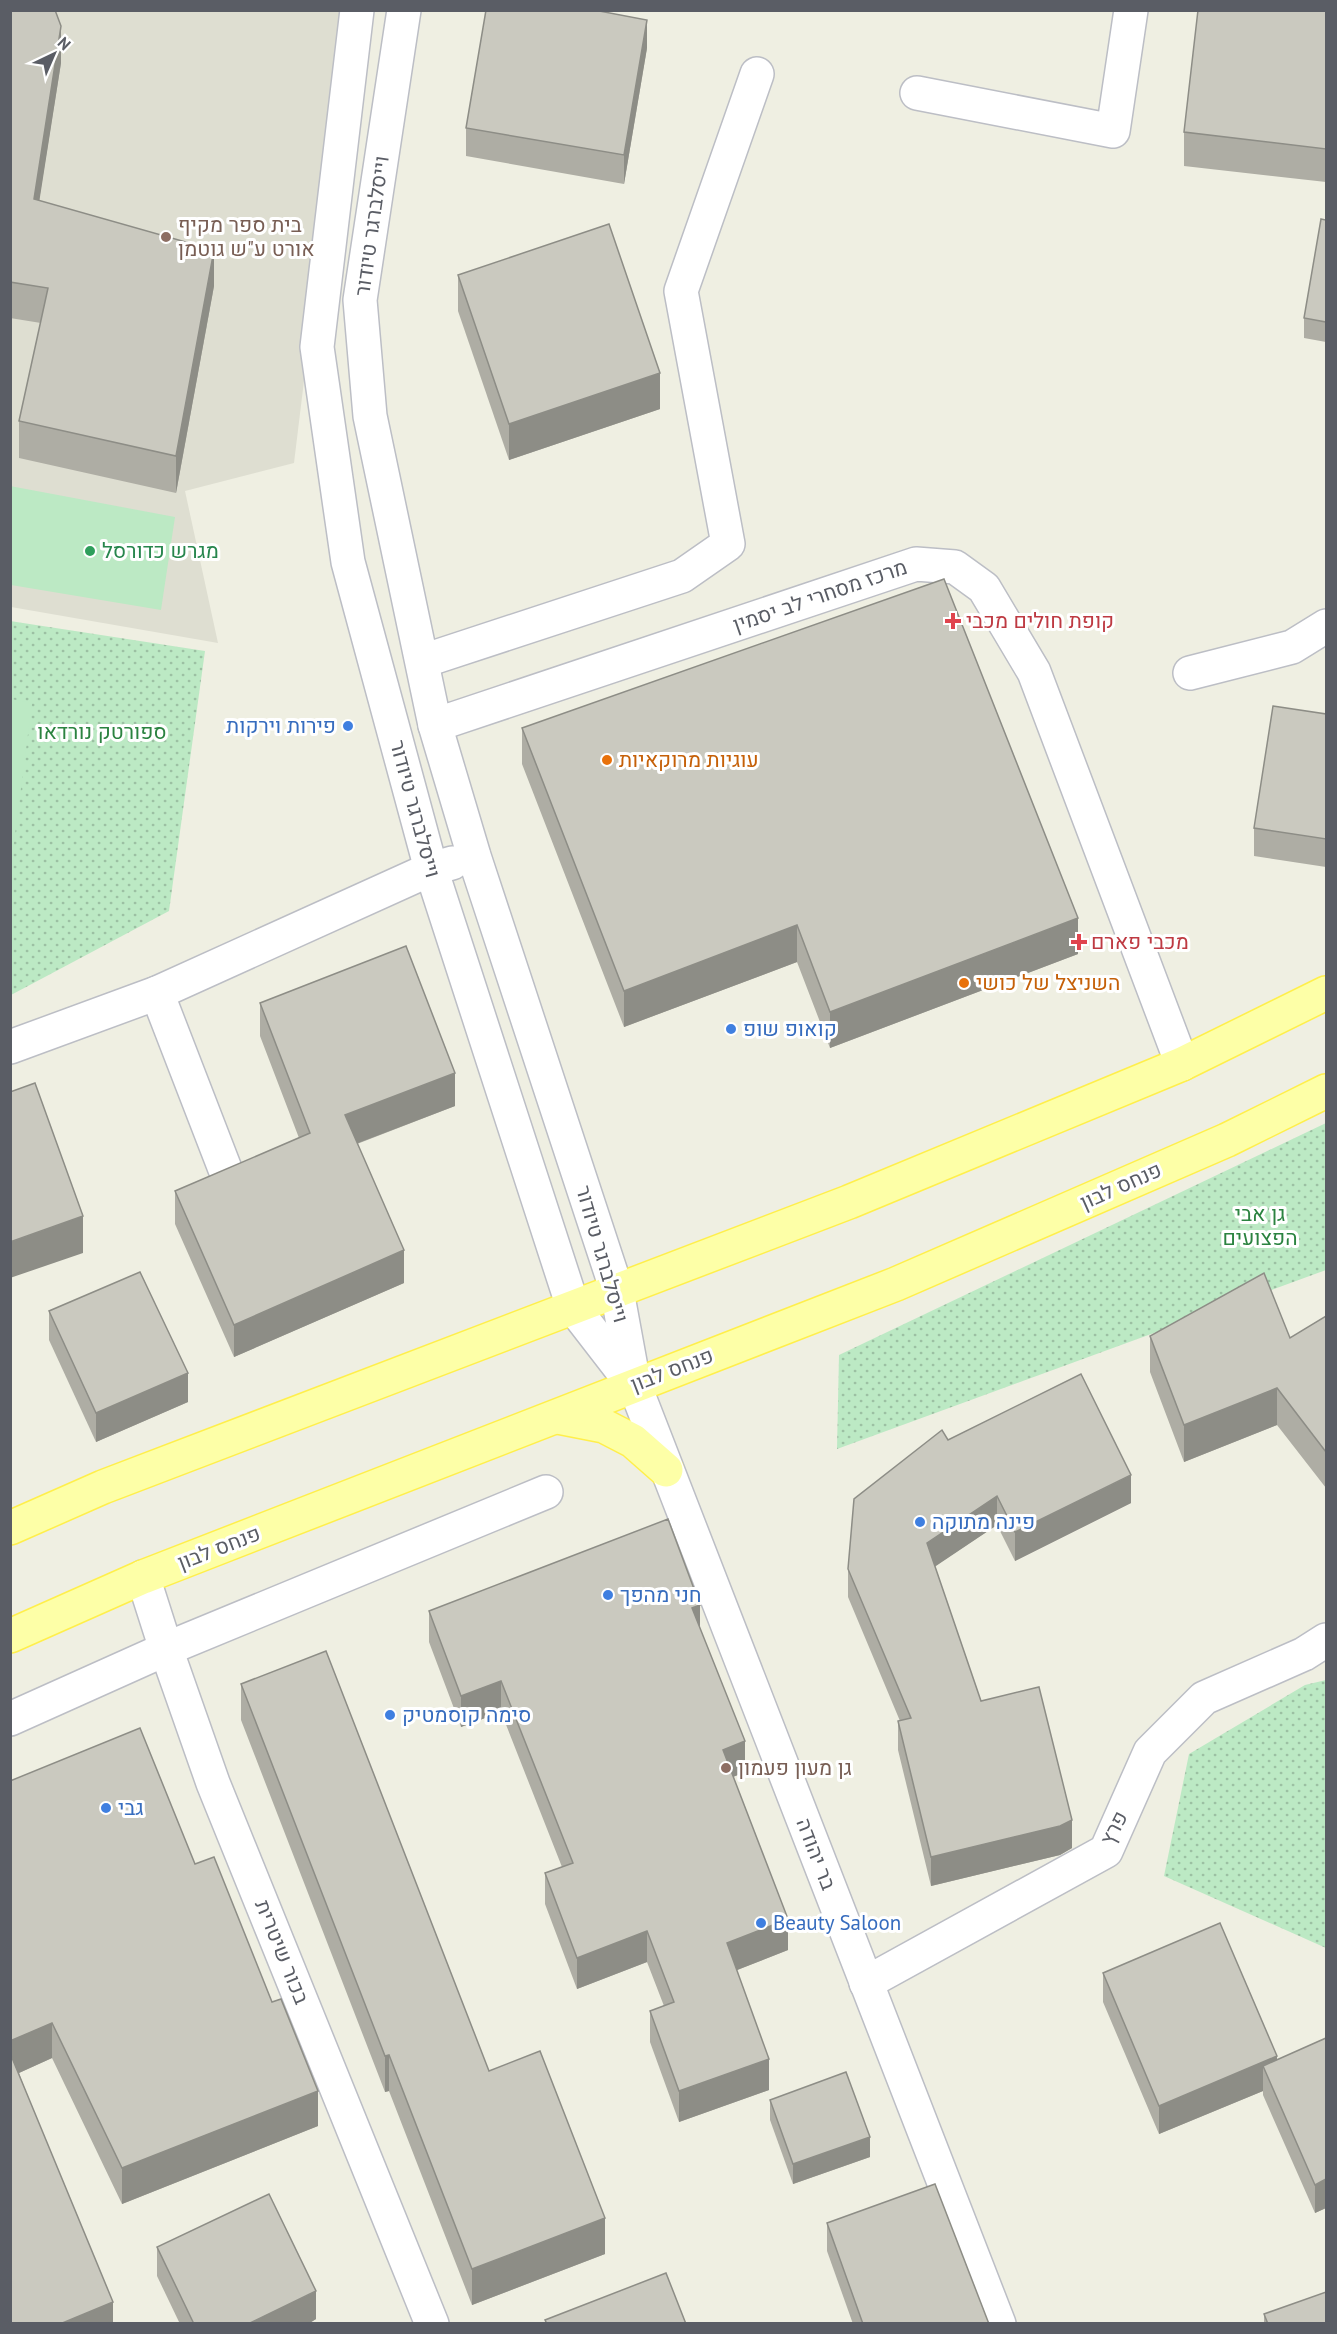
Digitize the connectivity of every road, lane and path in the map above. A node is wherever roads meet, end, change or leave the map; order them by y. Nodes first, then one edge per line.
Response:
1 (357, 10) edge
2 (404, 10) edge
3 (1131, 10) edge
4 (757, 74) dead end
5 (917, 93) dead end
6 (1326, 626) edge
7 (423, 661) junction
8 (1190, 673) dead end
9 (435, 725) junction
10 (474, 856) junction
11 (431, 869) junction
12 (157, 993) junction
13 (1326, 993) edge
14 (10, 1047) edge
15 (1182, 1064) junction
16 (1326, 1091) edge
17 (225, 1169) edge
18 (617, 1291) junction
19 (573, 1306) junction
20 (634, 1384) junction
21 (558, 1417) junction
22 (666, 1470) junction
23 (546, 1492) dead end
24 (10, 1528) edge
25 (143, 1577) junction
26 (10, 1636) edge
27 (1326, 1640) edge
28 (166, 1649) junction
29 (10, 1719) edge
30 (866, 1983) junction
31 (432, 2324) edge
32 (999, 2324) edge

1 - 11 street, וייסלברגר טיודור
2 - 7 street, וייסלברגר טיודור
3 - 5 street
4 - 7 street
6 - 8 street
7 - 9 street, וייסלברגר טיודור
9 - 10 street, וייסלברגר טיודור
9 - 15 street, מרכז מסחרי לב יסמין
10 - 11 street
10 - 18 street, וייסלברגר טיודור
11 - 12 street
11 - 19 street, וייסלברגר טיודור
12 - 14 street
12 - 17 street
13 - 15 main road
15 - 18 main road
16 - 20 main road, פנחס לבון
18 - 19 main road
18 - 20 street, וייסלברגר טיודור
19 - 20 street, וייסלברגר טיודור
19 - 24 main road
20 - 21 main road, פנחס לבון
20 - 22 street, בר יהודה
21 - 22 main road
21 - 25 main road, פנחס לבון
22 - 30 street, בר יהודה
23 - 28 street
25 - 26 main road, פנחס לבון
25 - 28 street, בכור שיטרית
27 - 30 street, פרץ
28 - 29 street
28 - 31 street, בכור שיטרית
30 - 32 street, בר יהודה

